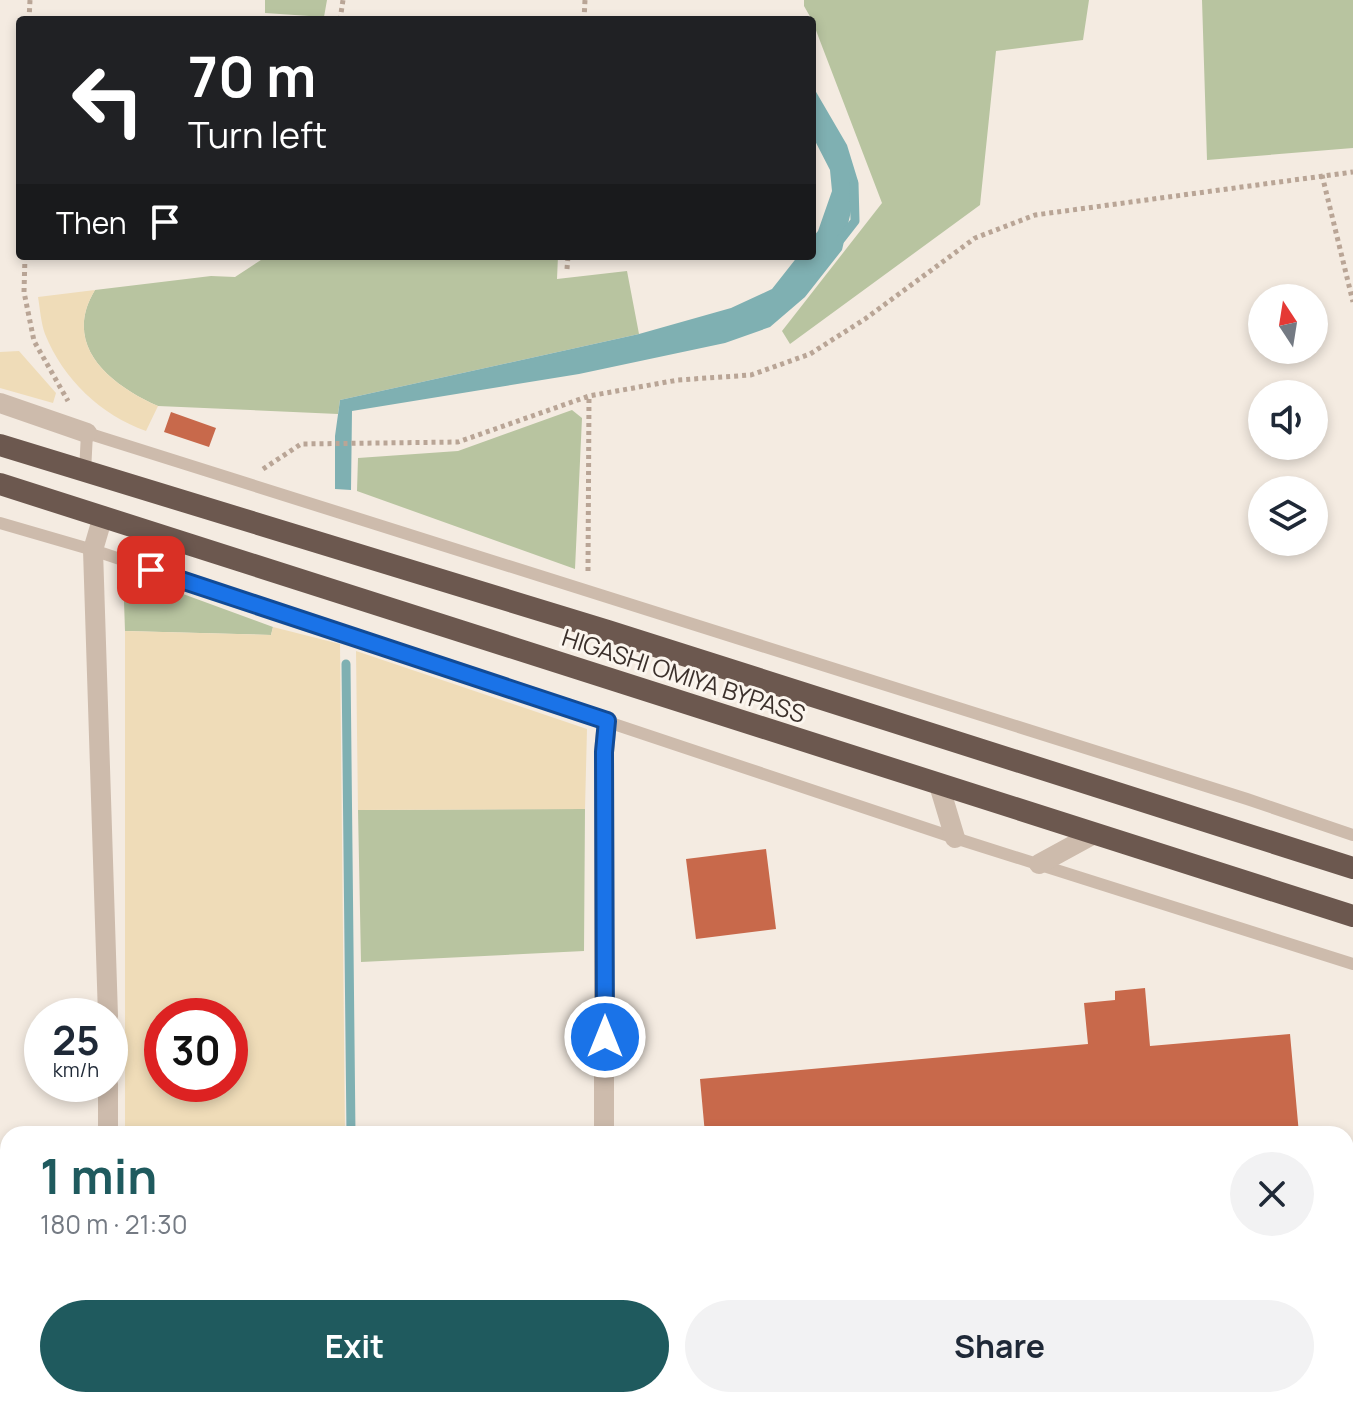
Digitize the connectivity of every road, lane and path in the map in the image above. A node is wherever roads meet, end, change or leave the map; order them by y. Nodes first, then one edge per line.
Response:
1 (1353, 172) edge
2 (1322, 175) junction
3 (25, 260) edge
4 (568, 260) edge
5 (567, 269) dead end
6 (1353, 302) edge
7 (589, 396) junction
8 (0, 403) edge
9 (87, 433) junction
10 (0, 445) edge
11 (85, 472) junction
12 (244, 482) junction
13 (0, 484) edge
14 (103, 516) junction
15 (0, 523) edge
16 (93, 550) junction
17 (588, 592) junction
18 (607, 721) junction
19 (939, 785) junction
20 (1094, 834) junction
21 (1353, 835) edge
22 (955, 838) junction
23 (1039, 864) junction
24 (1353, 868) edge
25 (1353, 916) edge
26 (1353, 964) edge
27 (107, 998) edge
28 (108, 1102) edge
29 (108, 1126) edge
30 (604, 1126) edge

1 - 2 path
2 - 6 path
2 - 7 path
3 - 9 path
4 - 5 path
7 - 12 path
7 - 17 path
8 - 9 street
9 - 11 lane
9 - 12 lane
10 - 11 highway, HIGASHI OMIYA BYPASS
11 - 24 highway, HIGASHI OMIYA BYPASS
12 - 17 lane
13 - 14 highway, HIGASHI OMIYA BYPASS
14 - 16 street
14 - 19 highway, HIGASHI OMIYA BYPASS
15 - 16 lane
16 - 18 lane
16 - 27 street
17 - 21 lane
18 - 22 lane
18 - 30 street
19 - 20 highway, HIGASHI OMIYA BYPASS
19 - 22 street
20 - 23 street
20 - 25 highway, HIGASHI OMIYA BYPASS
22 - 23 lane
23 - 26 lane
28 - 29 street

